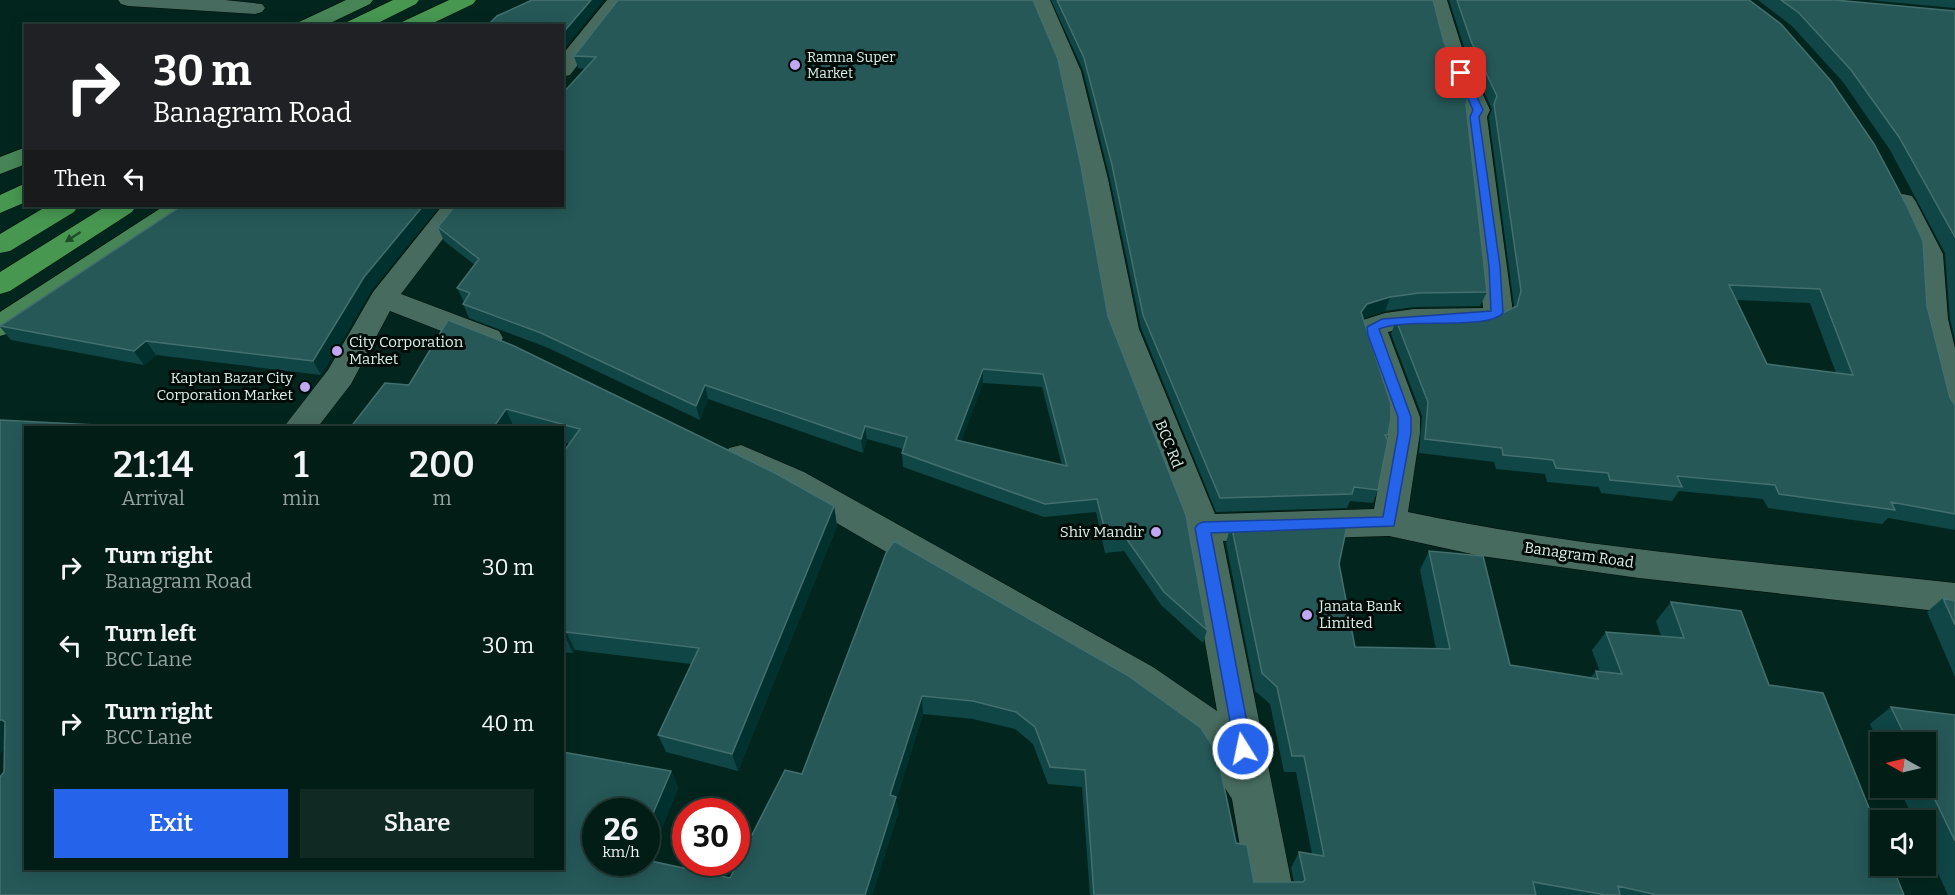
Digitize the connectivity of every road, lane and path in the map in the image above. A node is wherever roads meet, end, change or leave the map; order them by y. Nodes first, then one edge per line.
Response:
1 (128, 0) edge
2 (363, 0) edge
3 (409, 0) edge
4 (442, 0) edge
5 (618, 0) edge
6 (1040, 0) edge
7 (1437, 0) edge
8 (474, 3) edge
9 (255, 8) dead end
10 (310, 24) edge
11 (358, 24) edge
12 (390, 24) edge
13 (415, 24) edge
14 (442, 24) edge
15 (564, 68) edge
16 (24, 147) edge
17 (0, 151) edge
18 (24, 155) edge
19 (0, 167) edge
20 (1890, 177) edge
21 (24, 192) edge
22 (0, 206) edge
23 (27, 207) edge
24 (63, 207) edge
25 (121, 207) edge
26 (180, 207) edge
27 (455, 207) edge
28 (0, 222) edge
29 (0, 245) edge
30 (0, 285) edge
31 (382, 298) junction
32 (0, 326) edge
33 (512, 348) edge
34 (1955, 411) edge
35 (301, 426) edge
36 (717, 445) edge
37 (1389, 522) junction
38 (1203, 528) junction
39 (1955, 598) edge
40 (1252, 793) junction
41 (1271, 895) edge

1 - 9 street
2 - 10 main road
3 - 11 highway
4 - 12 highway
5 - 15 street
6 - 38 street, BCC Rd
7 - 37 street
8 - 13 highway
8 - 14 highway
16 - 17 main road
18 - 19 main road
20 - 34 street
21 - 22 highway
23 - 28 highway
24 - 29 highway
25 -> 30 highway
26 - 32 main road
27 - 31 street
31 - 33 street
31 - 35 street
36 - 40 street
37 - 38 street, Banagram Road
37 - 39 street, Banagram Road
38 - 40 street, BCC Rd
40 - 41 street, BCC Rd

